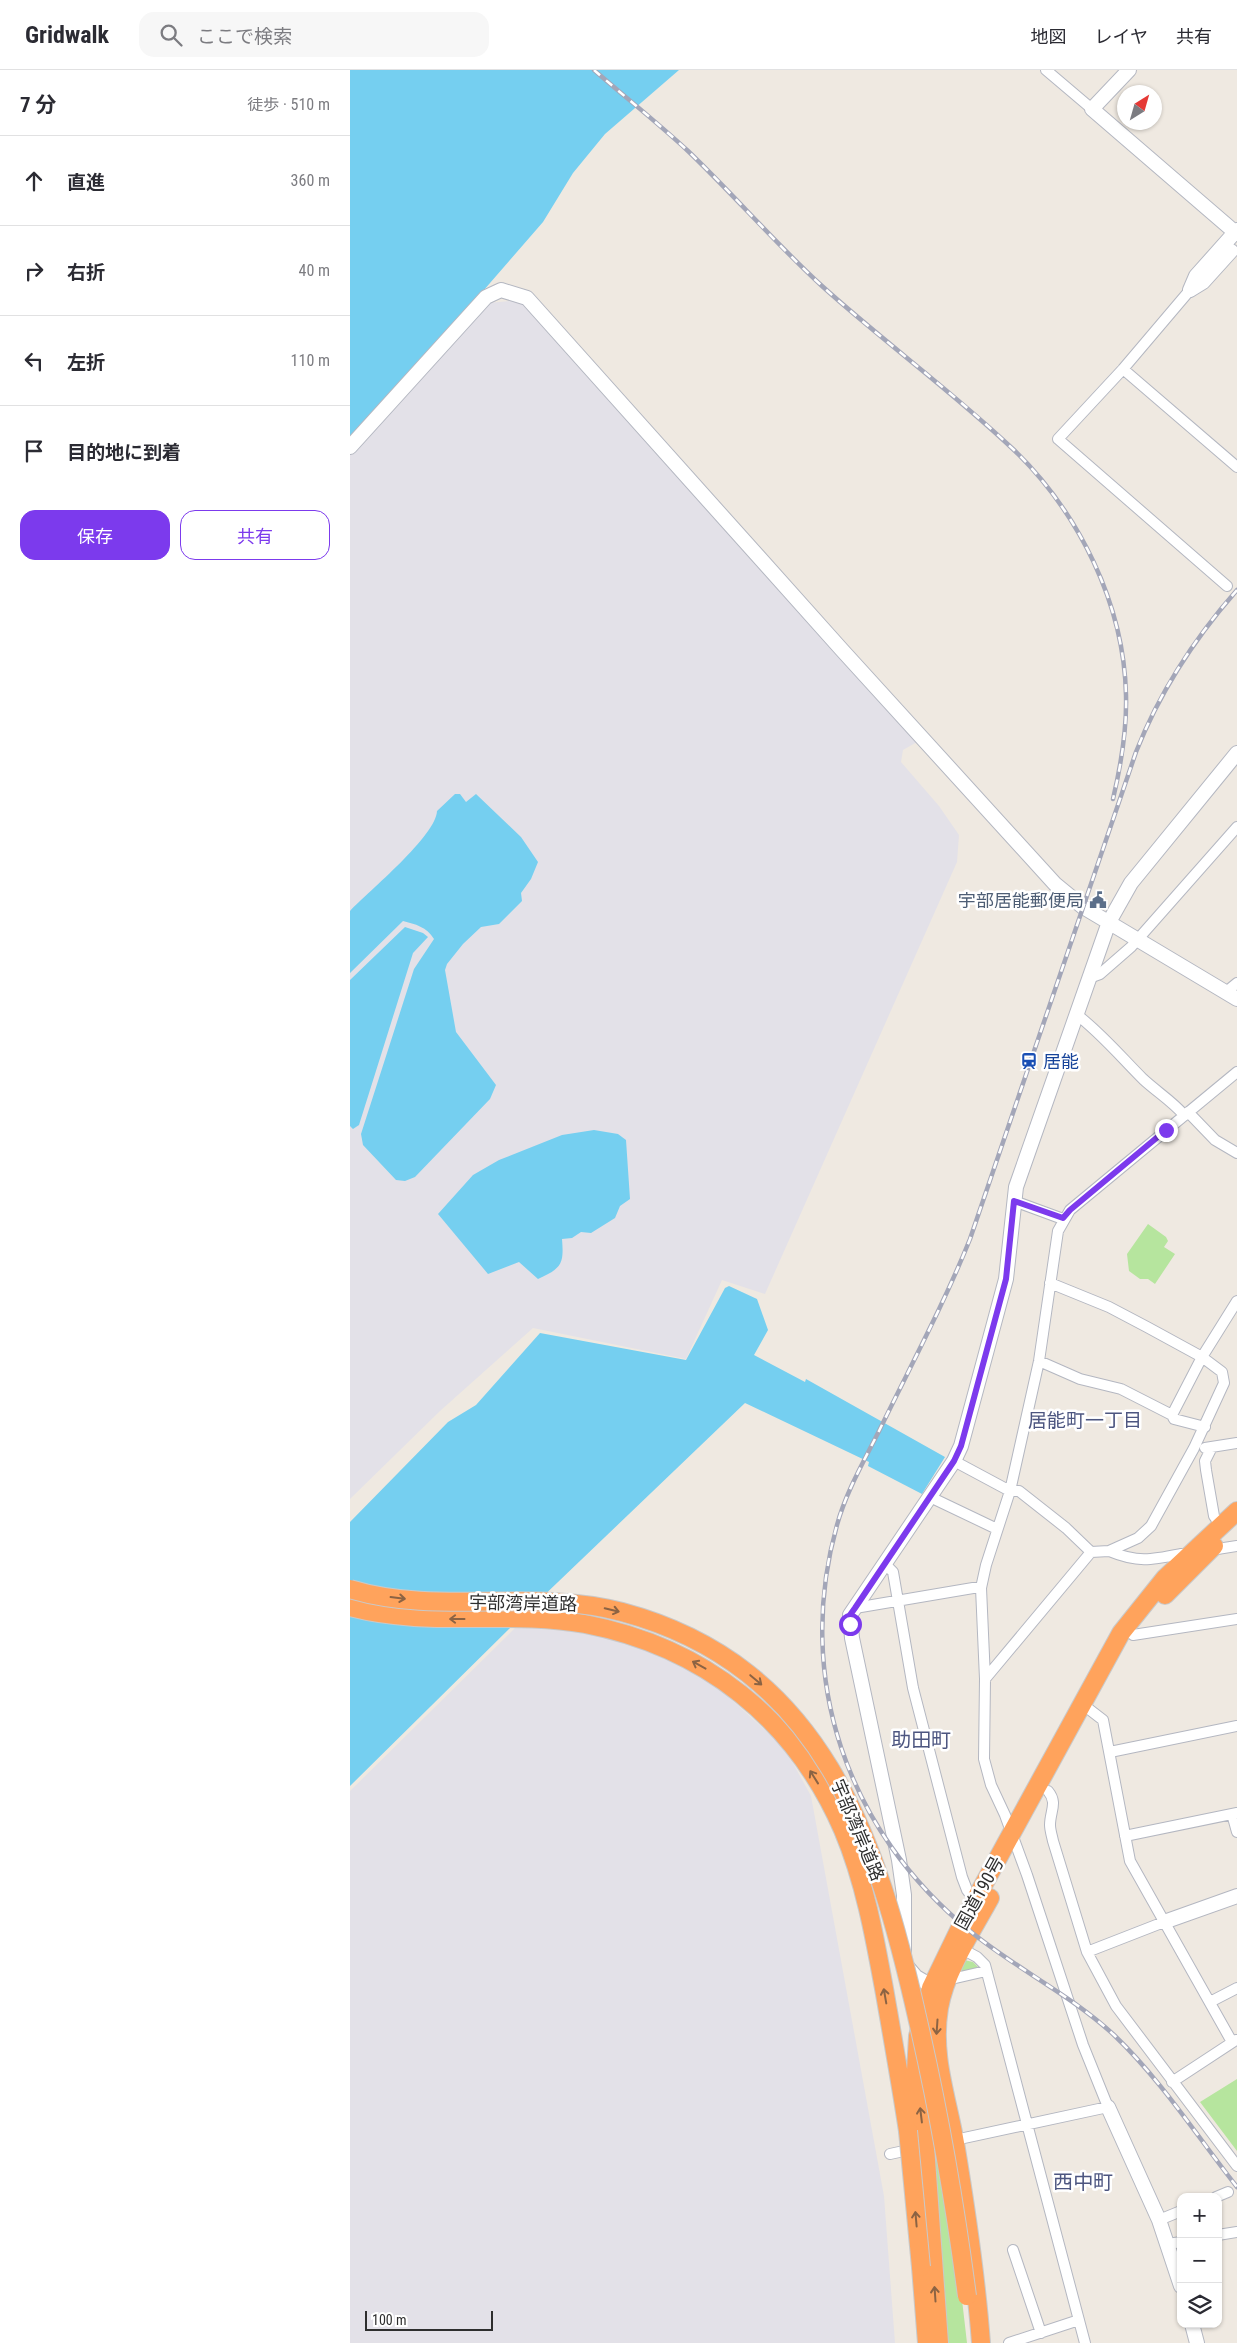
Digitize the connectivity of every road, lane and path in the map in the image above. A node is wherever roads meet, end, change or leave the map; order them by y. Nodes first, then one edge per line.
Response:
1 (1046, 70) edge
2 (1129, 70) edge
3 (1092, 109) junction
4 (1237, 235) edge
5 (1190, 290) joint
6 (1123, 369) junction
7 (350, 447) edge
8 (1237, 467) edge
9 (1226, 586) dead end
10 (1237, 754) edge
11 (1237, 827) edge
12 (1109, 922) junction
13 (1137, 939) junction
14 (1089, 978) junction
15 (1237, 983) edge
16 (1231, 996) edge
17 (1076, 1014) junction
18 (1237, 1072) edge
19 (1186, 1114) junction
20 (1237, 1153) edge
21 (1014, 1201) junction
22 (1063, 1218) junction
23 (1050, 1283) junction
24 (1237, 1301) edge
25 (1202, 1357) junction
26 (1039, 1361) junction
27 (1172, 1415) junction
28 (1204, 1427) junction
29 (1237, 1443) edge
30 (1212, 1447) junction
31 (1194, 1448) junction
32 (954, 1461) junction
33 (1010, 1491) junction
34 (930, 1497) junction
35 (1237, 1511) edge
36 (1229, 1526) edge
37 (997, 1529) junction
38 (1237, 1546) edge
39 (1109, 1551) junction
40 (1091, 1552) junction
41 (1198, 1552) junction
42 (1150, 1560) junction
43 (885, 1564) junction
44 (1165, 1578) junction
45 (981, 1588) junction
46 (350, 1589) edge
47 (897, 1600) junction
48 (350, 1607) edge
49 (855, 1608) junction
50 (1237, 1619) edge
51 (1134, 1635) junction
52 (985, 1679) junction
53 (1086, 1707) junction
54 (1237, 1726) edge
55 (1110, 1752) junction
56 (1048, 1791) junction
57 (1234, 1814) edge
58 (1237, 1832) edge
59 (1125, 1836) junction
60 (1014, 1841) junction
61 (1237, 1896) edge
62 (979, 1904) junction
63 (1164, 1922) junction
64 (962, 1949) junction
65 (1087, 1952) junction
66 (986, 1971) junction
67 (941, 1987) junction
68 (1237, 1988) edge
69 (1210, 2002) junction
70 (1235, 2041) edge
71 (1172, 2082) junction
72 (1108, 2106) junction
73 (1028, 2124) junction
74 (955, 2140) junction
75 (925, 2146) junction
76 (890, 2154) dead end
77 (1237, 2166) edge
78 (1228, 2192) dead end
79 (1222, 2194) edge
80 (1177, 2213) edge
81 (1159, 2220) junction
82 (1237, 2232) edge
83 (1222, 2234) edge
84 (1174, 2243) edge
85 (1013, 2250) dead end
86 (1181, 2283) edge
87 (1079, 2320) junction
88 (1193, 2328) edge
89 (1041, 2332) junction
90 (927, 2343) edge
91 (939, 2343) edge
92 (972, 2343) edge
93 (981, 2343) edge
94 (1009, 2343) edge
95 (1085, 2343) edge
96 (1197, 2343) edge

1 - 3 street
2 - 3 street
3 - 4 street
4 - 5 street
5 - 6 street
6 - 8 street
6 - 9 street
7 - 12 street
10 - 12 street
11 - 13 street
12 - 13 street
12 - 14 street
13 - 14 street
13 - 16 street
14 - 17 street
15 - 16 street
17 - 19 street
17 - 21 street
18 - 19 street
19 - 20 street
19 - 22 street
21 - 22 street
21 - 32 street
22 - 23 street
23 - 25 street
23 - 26 street
24 - 25 street
25 - 27 street
25 - 28 street
26 - 27 street
26 - 33 street
27 - 28 street
28 - 31 street
29 - 30 street
30 - 31 street
30 - 36 street
31 - 39 street
32 - 33 street
32 - 34 street
33 - 37 street
33 - 40 street
34 - 37 street
34 - 43 street
35 - 36 highway, 国道190号
36 - 41 highway, 国道190号
37 - 45 street
38 - 41 street
39 - 40 street
39 - 42 street
40 - 52 street
41 - 42 street
41 - 44 highway, 国道190号
41 - 51 highway, 国道190号
42 - 44 street
43 - 47 street
43 - 49 street
44 - 53 highway, 国道190号
45 - 47 street
45 - 52 street
46 -> 92 highway, 宇部湾岸道路, bridge
47 - 49 street
47 - 62 street
90 -> 48 highway, 宇部湾岸道路, bridge
49 - 67 street
50 - 51 street
51 - 53 highway, 国道190号
52 - 60 street
53 - 55 street
53 - 56 highway, 国道190号
53 - 60 highway, 国道190号
54 - 55 street
55 - 59 street
56 - 60 highway, 国道190号
56 - 65 street
57 - 58 street
57 - 59 street
59 - 63 street
60 - 62 highway, 国道190号
60 - 72 street
61 - 63 street
62 - 64 highway, 国道190号
62 - 67 highway, 国道190号
63 - 65 street
63 - 69 street
64 - 66 street
64 - 67 highway, 国道190号
65 - 71 street
66 - 67 street
66 - 73 street
67 -> 74 highway, 国道190号
75 -> 67 highway, 国道190号
68 - 69 street
69 - 70 street
70 - 71 street
71 - 77 street
72 - 73 street
72 - 81 street
73 - 74 street
73 - 87 street
74 - 75 street
74 - 93 highway, 国道190号
75 - 76 street
91 -> 75 highway, 国道190号
78 - 79 street
80 - 81 street
81 - 84 street
82 - 83 street
84 - 86 street
85 - 89 street
87 - 89 street
87 - 95 street
88 - 96 street
89 - 94 street

